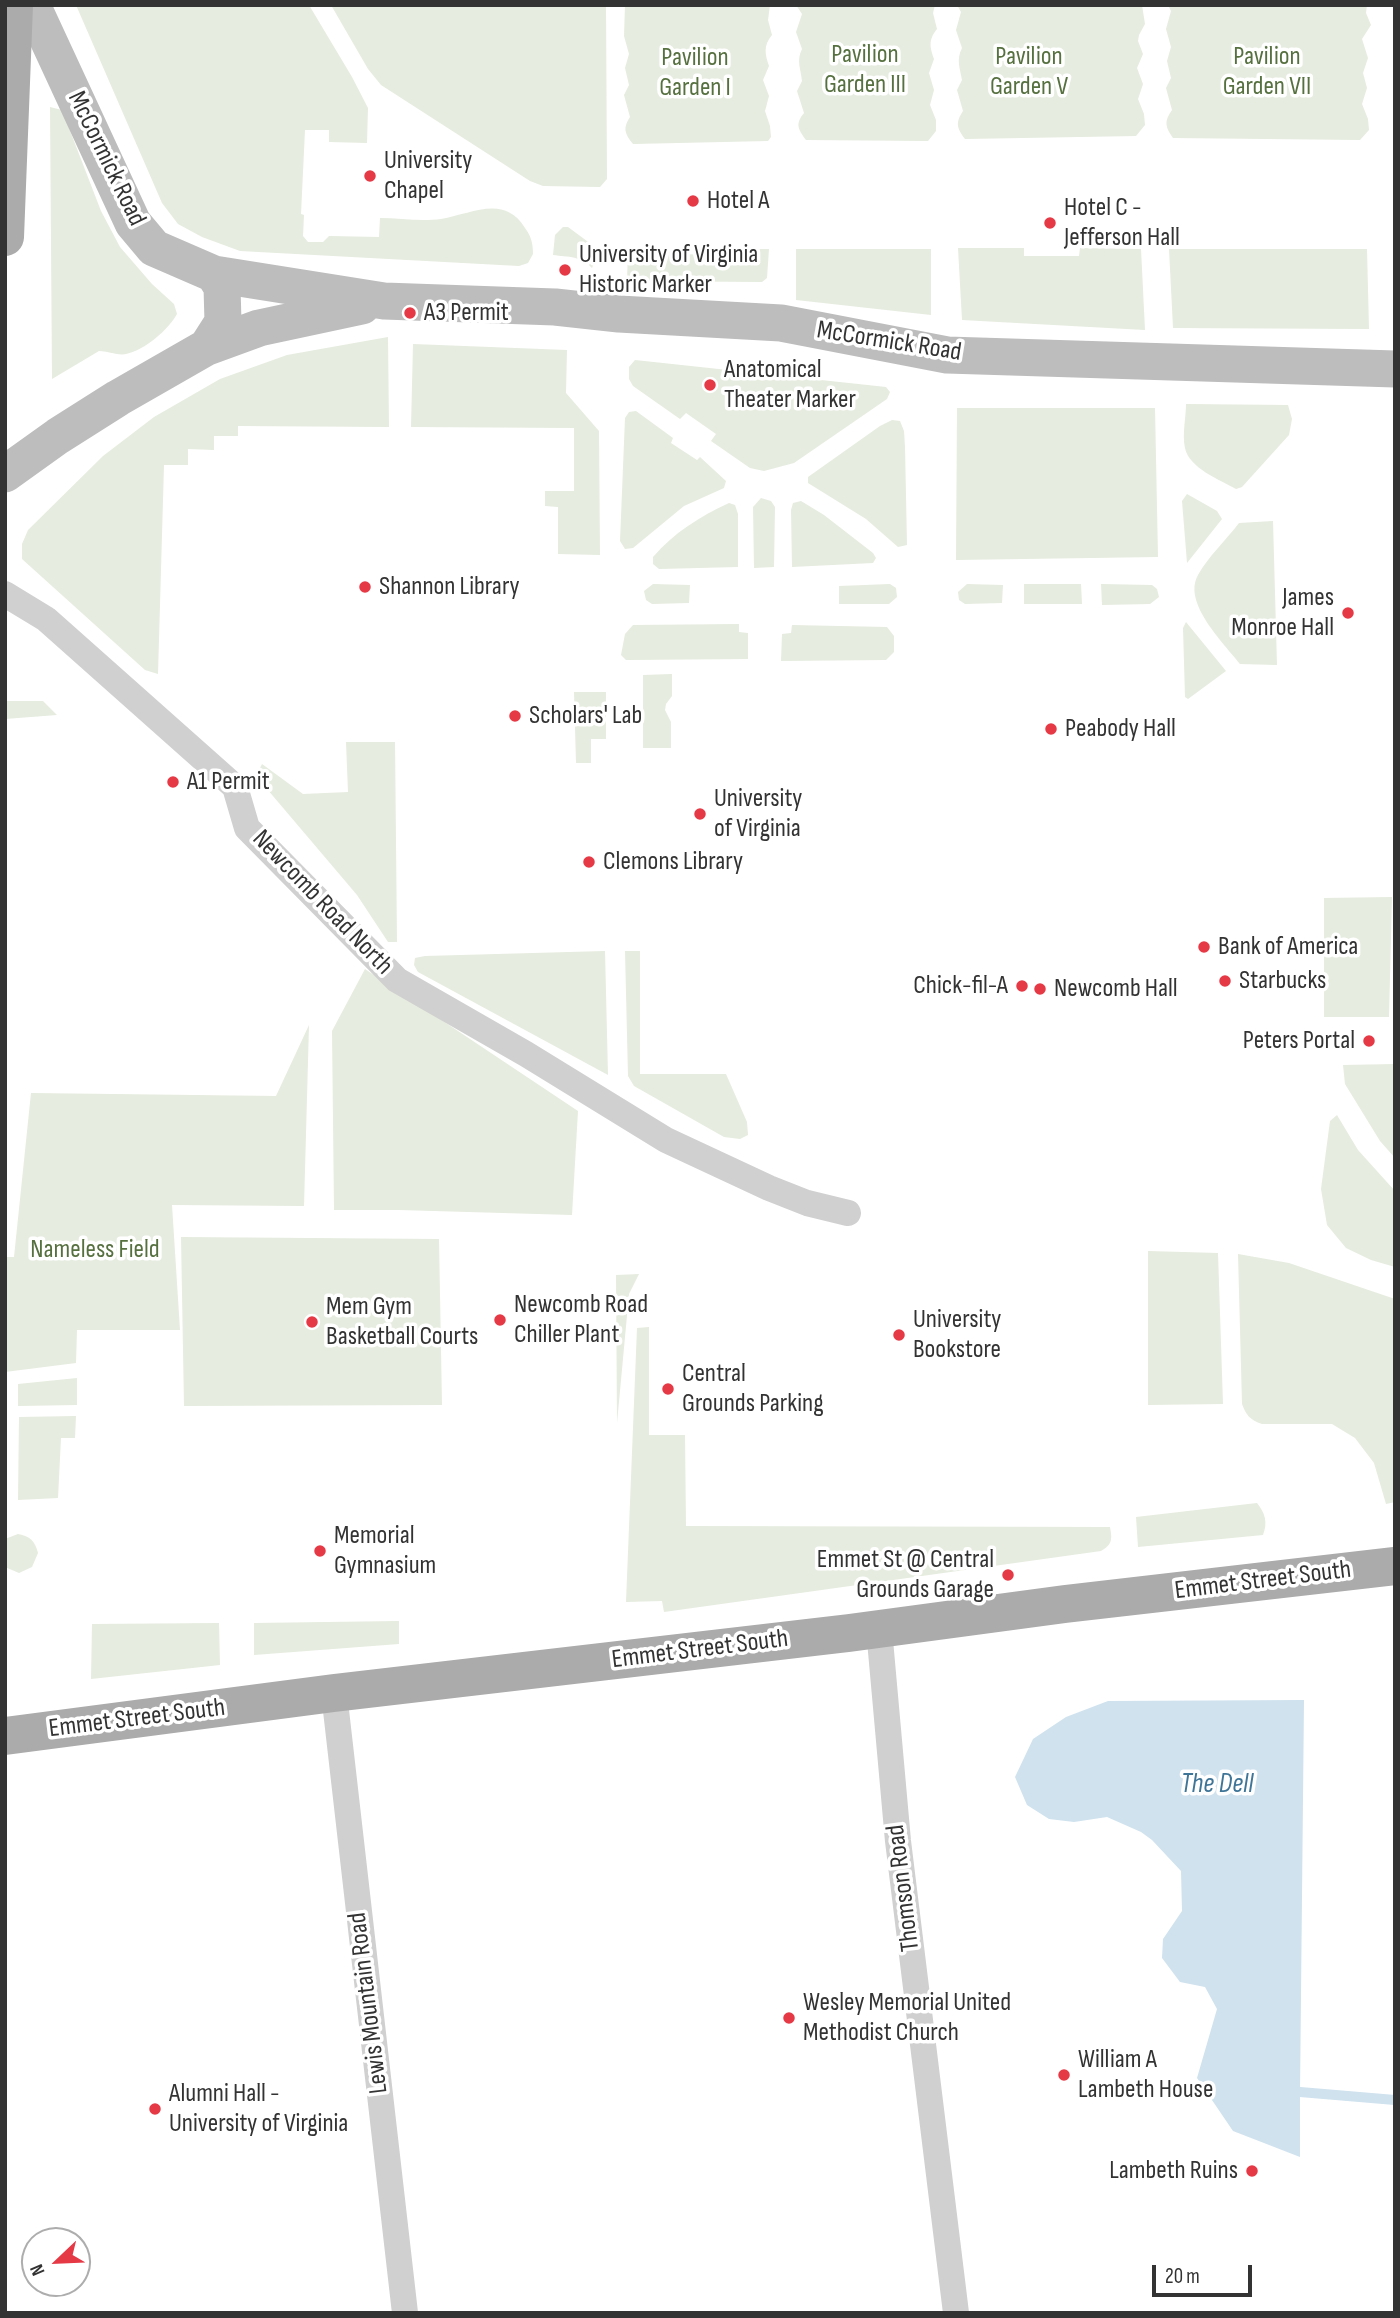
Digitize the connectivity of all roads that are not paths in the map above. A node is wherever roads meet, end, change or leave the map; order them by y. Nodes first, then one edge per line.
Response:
1 (14, 5) edge
2 (32, 5) edge
3 (5, 237) edge
4 (214, 274) junction
5 (384, 301) junction
6 (207, 347) junction
7 (1395, 369) edge
8 (5, 474) edge
9 (5, 594) edge
10 (848, 1213) dead end
11 (1395, 1566) edge
12 (879, 1629) junction
13 (334, 1693) junction
14 (5, 1736) edge
15 (405, 2313) edge
16 (956, 2313) edge

1 - 3 main road
2 - 4 street, McCormick Road
4 - 5 street, McCormick Road
4 - 6 street
5 - 6 street, McCormick Road
5 - 7 street, McCormick Road
6 - 8 street, McCormick Road
9 - 10 street, Newcomb Road North
11 - 12 main road, Emmet Street South
12 - 13 main road, Emmet Street South
12 - 16 street, Thomson Road
13 - 14 main road, Emmet Street South
13 - 15 street, Lewis Mountain Road

